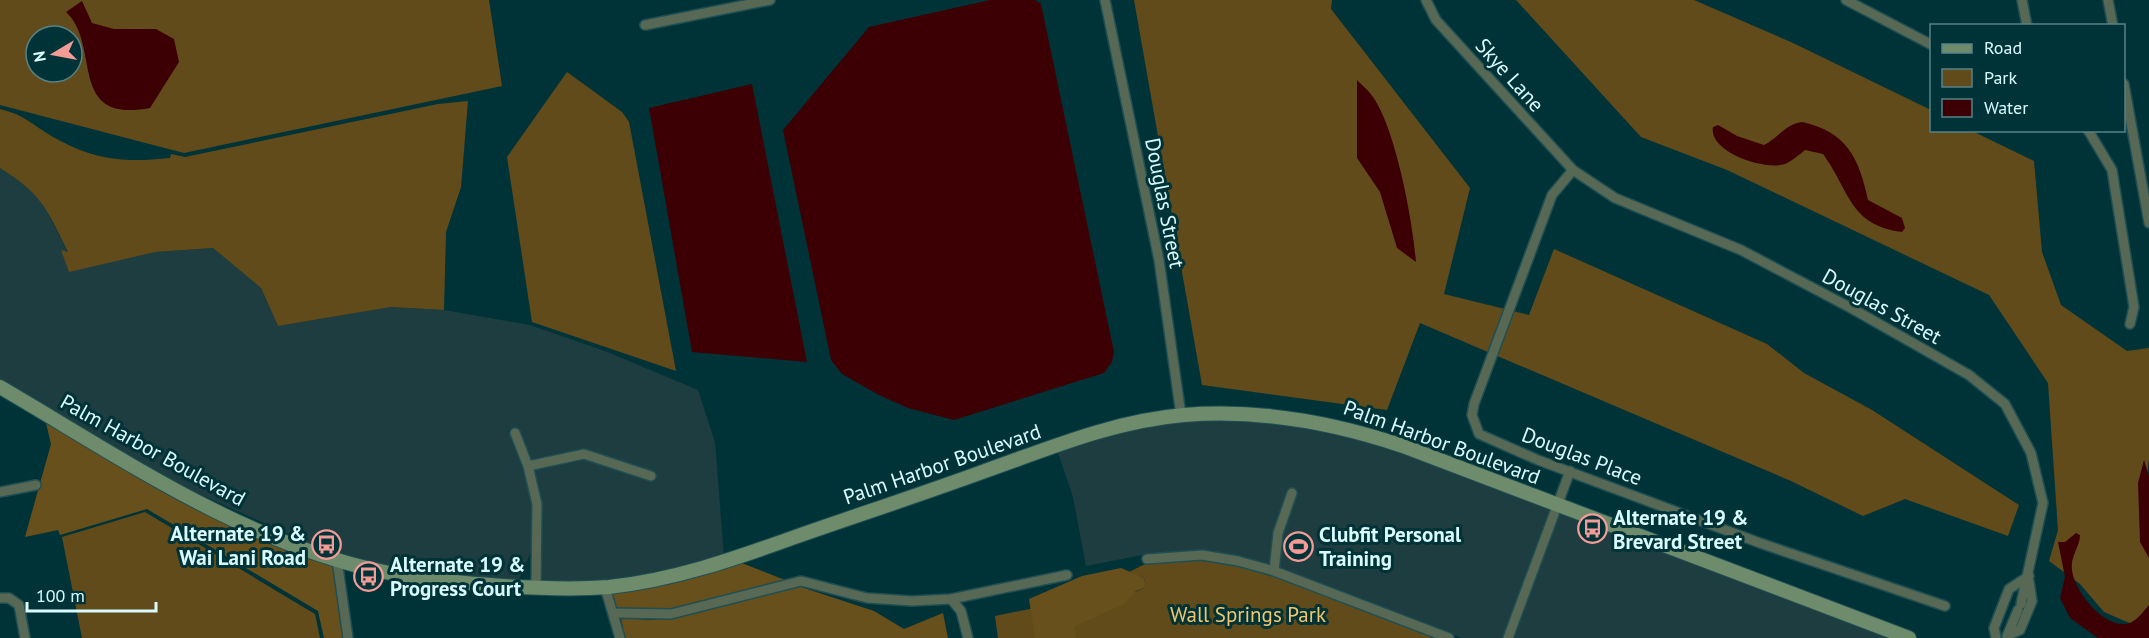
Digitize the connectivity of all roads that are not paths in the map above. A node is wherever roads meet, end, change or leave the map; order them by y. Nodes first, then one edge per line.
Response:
1 (770, 0) edge
2 (1105, 0) edge
3 (1426, 0) edge
4 (1846, 0) edge
5 (2022, 0) edge
6 (2108, 0) edge
7 (2027, 24) edge
8 (2113, 24) edge
9 (645, 25) dead end
10 (1930, 44) edge
11 (2125, 90) edge
12 (2089, 132) edge
13 (1573, 170) junction
14 (2149, 223) edge
15 (2130, 324) dead end
16 (0, 387) edge
17 (1181, 415) junction
18 (515, 433) dead end
19 (528, 466) junction
20 (1570, 471) junction
21 (651, 476) dead end
22 (36, 485) dead end
23 (0, 492) edge
24 (1292, 493) dead end
25 (1557, 506) junction
26 (1147, 559) dead end
27 (337, 560) junction
28 (1274, 571) junction
29 (1067, 575) dead end
30 (2029, 576) junction
31 (605, 587) junction
32 (536, 588) junction
33 (0, 598) edge
34 (951, 598) junction
35 (1945, 606) dead end
36 (614, 613) junction
37 (2006, 637) edge
38 (25, 638) edge
39 (348, 638) edge
40 (620, 638) edge
41 (968, 638) edge
42 (1449, 638) edge
43 (1508, 638) edge
44 (1909, 638) edge
45 (1996, 638) edge

1 - 9 street
2 - 17 street, Douglas Street
3 - 13 street, Skye Lane
4 - 10 street
5 - 7 street
6 - 8 street
11 - 14 street
12 - 15 street
13 - 20 street, Douglas Place
13 - 30 street, Douglas Street
16 - 27 main road, Palm Harbor Boulevard
17 - 25 main road, Palm Harbor Boulevard
17 - 31 main road, Palm Harbor Boulevard
18 - 19 street
19 - 21 street
19 - 32 street
20 - 25 street
20 - 35 street, Douglas Place
22 - 23 street
24 - 28 street
25 - 43 street
25 - 44 main road, Palm Harbor Boulevard
26 - 28 street
27 - 32 main road, Palm Harbor Boulevard
27 - 39 street
28 - 42 street
29 - 34 street
30 - 37 street, Douglas Street
30 - 37 street
30 - 45 street
31 - 32 main road, Palm Harbor Boulevard
31 - 36 street
33 - 38 street
34 - 36 street
34 - 41 street
36 - 40 street

